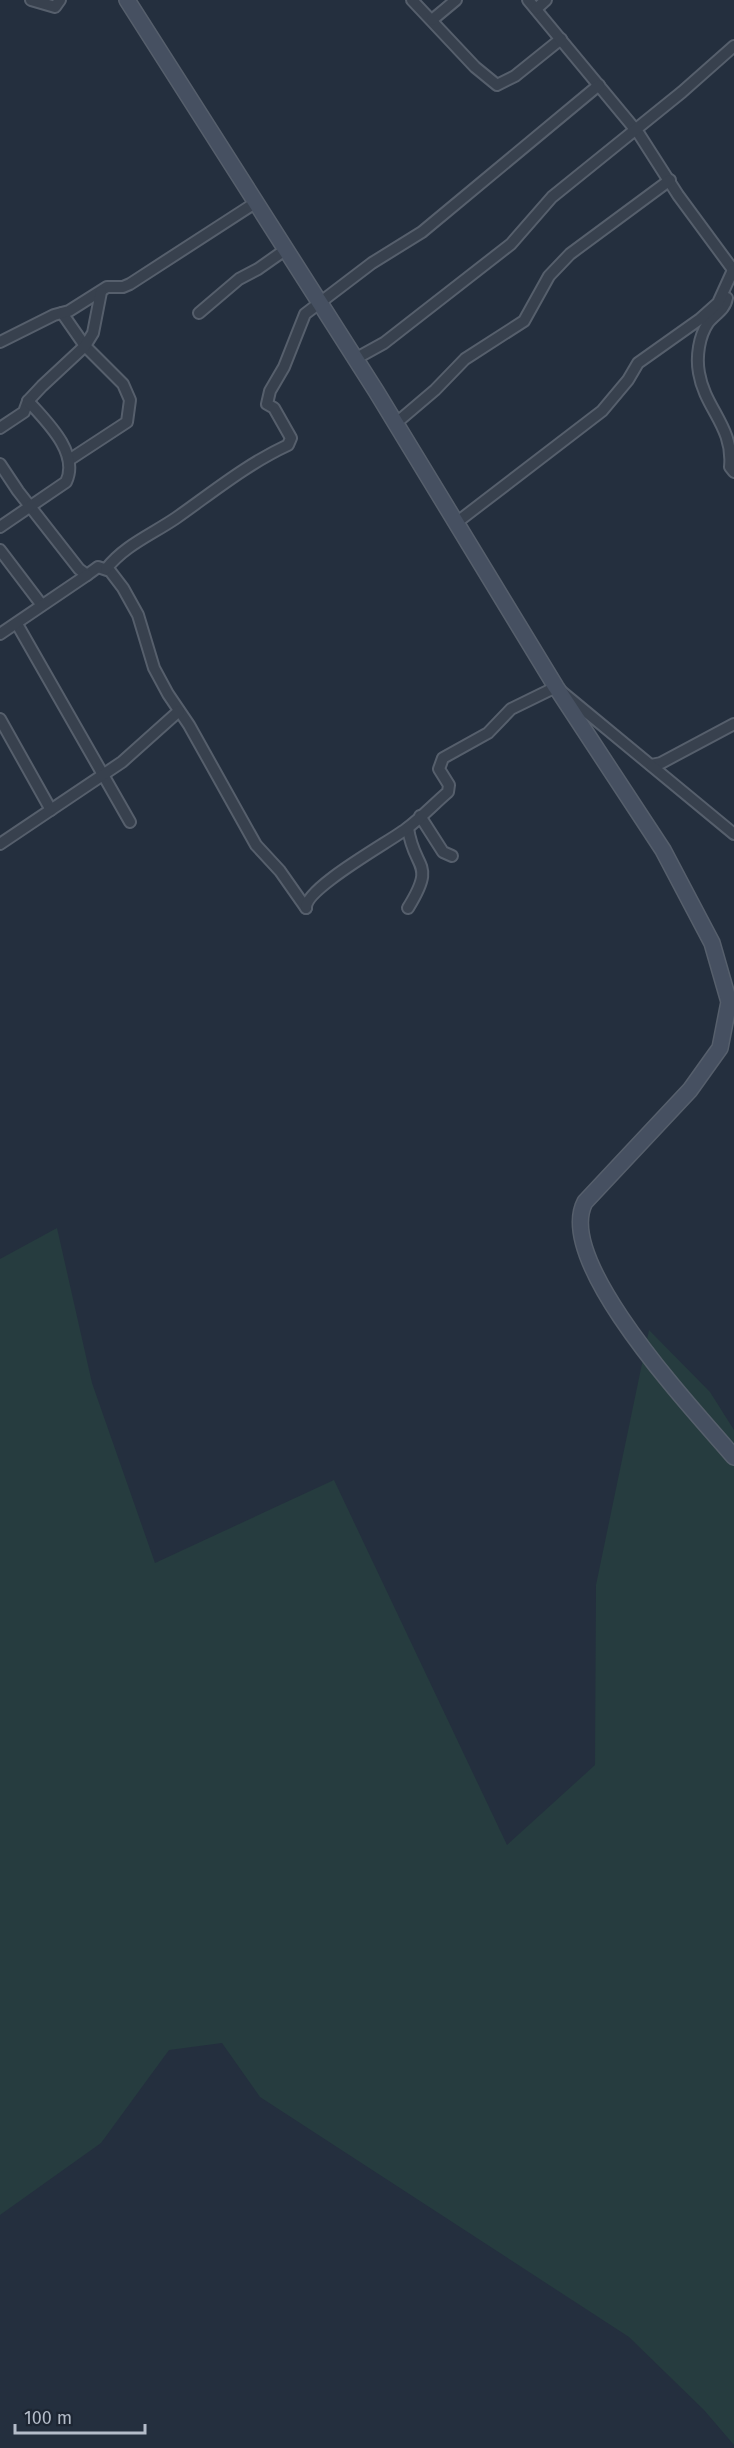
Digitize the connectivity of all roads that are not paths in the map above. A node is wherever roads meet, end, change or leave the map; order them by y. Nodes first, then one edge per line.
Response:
1 (32, 0) edge
2 (60, 0) edge
3 (127, 0) edge
4 (412, 0) edge
5 (456, 0) edge
6 (546, 0) edge
7 (532, 4) edge
8 (432, 20) junction
9 (561, 39) junction
10 (734, 46) edge
11 (599, 85) junction
12 (636, 130) junction
13 (670, 180) junction
14 (255, 203) junction
15 (285, 250) junction
16 (734, 270) edge
17 (101, 292) junction
18 (725, 292) junction
19 (319, 303) junction
20 (62, 313) junction
21 (199, 313) dead end
22 (0, 342) edge
23 (85, 346) junction
24 (355, 359) junction
25 (28, 401) junction
26 (395, 424) junction
27 (0, 429) edge
28 (69, 460) junction
29 (0, 464) edge
30 (734, 472) edge
31 (30, 505) junction
32 (456, 523) junction
33 (0, 527) edge
34 (0, 550) edge
35 (106, 569) junction
36 (87, 575) junction
37 (40, 604) junction
38 (17, 624) junction
39 (0, 634) edge
40 (556, 687) junction
41 (179, 711) junction
42 (0, 719) edge
43 (734, 724) edge
44 (4, 737) edge
45 (651, 765) junction
46 (102, 775) junction
47 (51, 810) junction
48 (420, 816) junction
49 (130, 822) dead end
50 (408, 828) junction
51 (734, 834) edge
52 (2, 840) edge
53 (452, 856) dead end
54 (408, 908) dead end
55 (734, 1457) edge

1 - 2 street
3 - 14 main road
4 - 8 street
5 - 8 street
6 - 7 street
7 - 9 street
8 - 9 street
9 - 11 street
10 - 12 street
11 - 12 street
11 - 19 street
12 - 13 street
12 - 24 street
13 - 16 street
13 - 26 street
14 - 15 main road
14 - 17 street
15 - 19 main road
15 - 21 street
16 - 18 street
17 - 20 street
17 - 23 street
18 - 30 street
18 - 32 street
19 - 24 main road
19 - 35 street
20 - 22 street
20 - 23 street
23 - 25 street
23 - 28 street
24 - 26 main road
25 - 27 street
25 - 28 street
26 - 32 main road
28 - 31 street
29 - 31 street
31 - 33 street
31 - 36 street
32 - 40 main road
34 - 37 street
35 - 36 street
35 - 41 street
36 - 37 street
37 - 38 street
38 - 39 street
38 - 46 street
40 - 45 street
40 - 48 street
40 - 55 main road
41 - 46 street
41 - 50 street
42 - 44 street
43 - 45 street
44 - 47 street
45 - 51 street
46 - 47 street
46 - 49 street
47 - 52 street
48 - 50 street
48 - 53 street
50 - 54 street

